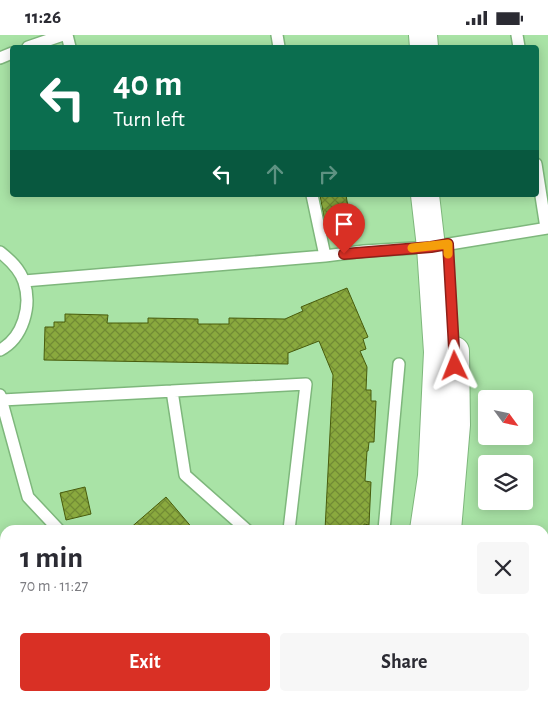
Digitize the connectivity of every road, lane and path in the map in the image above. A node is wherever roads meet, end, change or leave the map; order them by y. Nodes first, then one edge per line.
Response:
1 (63, 35) edge
2 (34, 45) edge
3 (539, 181) edge
4 (312, 197) edge
5 (426, 197) edge
6 (442, 197) edge
7 (547, 228) edge
8 (439, 245) junction
9 (0, 252) edge
10 (325, 256) junction
11 (24, 281) junction
12 (0, 350) edge
13 (398, 364) dead end
14 (172, 391) junction
15 (1, 397) edge
16 (54, 525) edge
17 (241, 525) edge
18 (290, 525) edge
19 (384, 525) edge
20 (425, 525) edge
21 (447, 525) edge

1 - 2 lane
3 - 7 lane
4 - 10 lane
5 - 8 main road
6 - 8 main road
7 - 8 lane
8 - 10 lane
8 - 20 main road
8 - 21 main road
9 - 11 lane
10 - 11 lane
11 - 12 lane
13 - 19 lane
14 - 15 lane
14 - 17 lane
14 - 18 lane
15 - 16 lane

